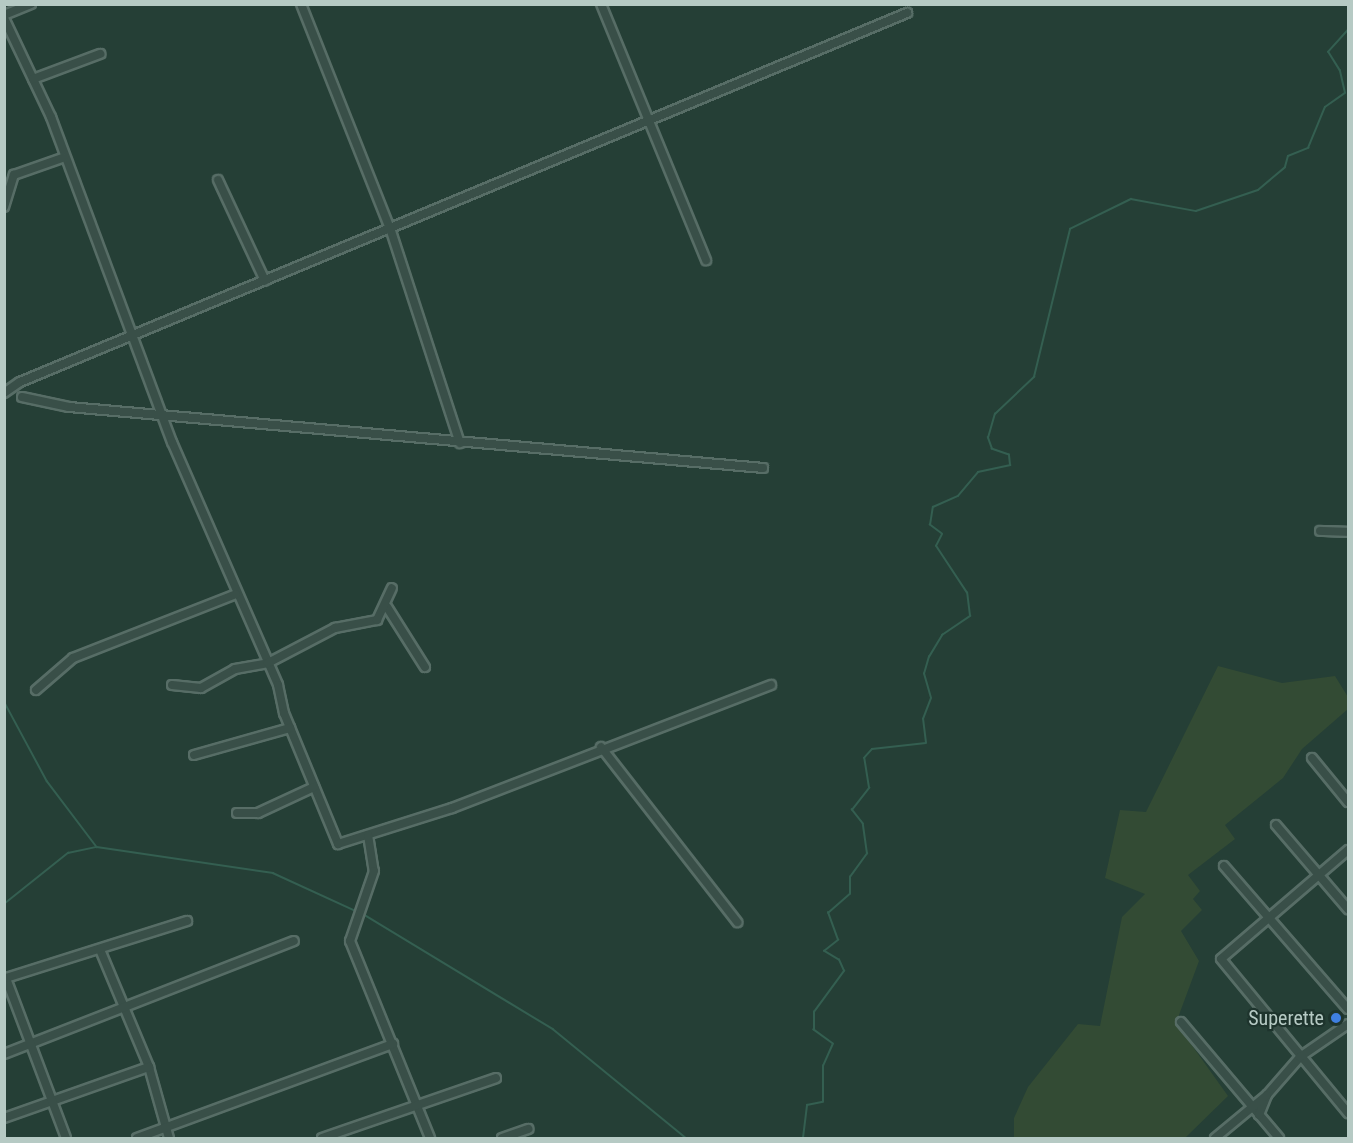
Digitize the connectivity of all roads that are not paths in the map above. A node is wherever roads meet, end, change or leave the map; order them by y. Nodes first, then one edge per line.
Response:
1 (31, 4) edge
2 (301, 4) edge
3 (601, 4) edge
4 (907, 13) dead end
5 (4, 17) edge
6 (100, 54) dead end
7 (33, 80) junction
8 (650, 122) junction
9 (65, 157) junction
10 (218, 180) dead end
11 (4, 207) edge
12 (391, 231) junction
13 (706, 260) dead end
14 (265, 281) junction
15 (132, 336) junction
16 (4, 393) edge
17 (22, 397) dead end
18 (162, 414) junction
19 (460, 443) junction
20 (764, 468) dead end
21 (1320, 531) dead end
22 (1348, 532) edge
23 (392, 588) dead end
24 (236, 594) junction
25 (387, 607) junction
26 (268, 663) junction
27 (425, 667) dead end
28 (172, 685) dead end
29 (771, 685) dead end
30 (36, 690) dead end
31 (290, 729) junction
32 (602, 747) junction
33 (195, 755) dead end
34 (1312, 758) dead end
35 (314, 787) junction
36 (1348, 801) edge
37 (237, 813) dead end
38 (1276, 825) dead end
39 (368, 835) junction
40 (1348, 850) edge
41 (1224, 866) dead end
42 (1319, 875) junction
43 (1348, 909) edge
44 (1270, 916) junction
45 (187, 921) dead end
46 (737, 922) dead end
47 (294, 941) dead end
48 (101, 952) junction
49 (1348, 1009) edge
50 (123, 1011) junction
51 (1181, 1022) dead end
52 (1348, 1024) edge
53 (30, 1044) junction
54 (393, 1044) junction
55 (4, 1054) edge
56 (1300, 1058) junction
57 (149, 1067) junction
58 (496, 1078) dead end
59 (1267, 1095) junction
60 (51, 1103) junction
61 (1251, 1104) junction
62 (418, 1107) junction
63 (1348, 1113) edge
64 (1259, 1115) junction
65 (4, 1118) edge
66 (166, 1127) junction
67 (528, 1129) dead end
68 (66, 1138) edge
69 (137, 1138) edge
70 (169, 1138) edge
71 (322, 1138) edge
72 (430, 1138) edge
73 (502, 1138) edge
74 (1215, 1138) edge
75 (1279, 1138) edge

1 - 5 street
2 - 12 street
3 - 8 street
4 - 8 street
5 - 7 street
6 - 7 street
7 - 9 street
8 - 12 street
8 - 13 street
9 - 11 street
9 - 15 street
10 - 14 street
12 - 14 street
12 - 19 street
14 - 15 street
15 - 16 street
15 - 18 street
17 - 18 street
18 - 19 street
18 - 24 street
19 - 20 street
21 - 22 street
23 - 25 street
24 - 26 street
24 - 30 street
25 - 26 street
25 - 27 street
26 - 28 street
26 - 31 street
29 - 32 street
31 - 33 street
31 - 35 street
32 - 39 street
32 - 46 street
34 - 36 street
35 - 37 street
35 - 39 street
38 - 42 street
39 - 54 street
40 - 42 street
41 - 44 street
42 - 43 street
42 - 44 street
44 - 49 street
44 - 56 street
45 - 48 street
47 - 50 street
48 - 50 street
48 - 53 street
50 - 53 street
50 - 57 street
51 - 61 street
52 - 56 street
53 - 55 street
53 - 60 street
54 - 62 street
54 - 66 street
56 - 59 street
56 - 63 street
57 - 60 street
57 - 66 street
58 - 62 street
59 - 61 street
59 - 64 street
60 - 65 street
60 - 68 street
61 - 64 street
61 - 74 street
62 - 71 street
62 - 72 street
64 - 75 street
66 - 69 street
66 - 70 street
67 - 73 street

